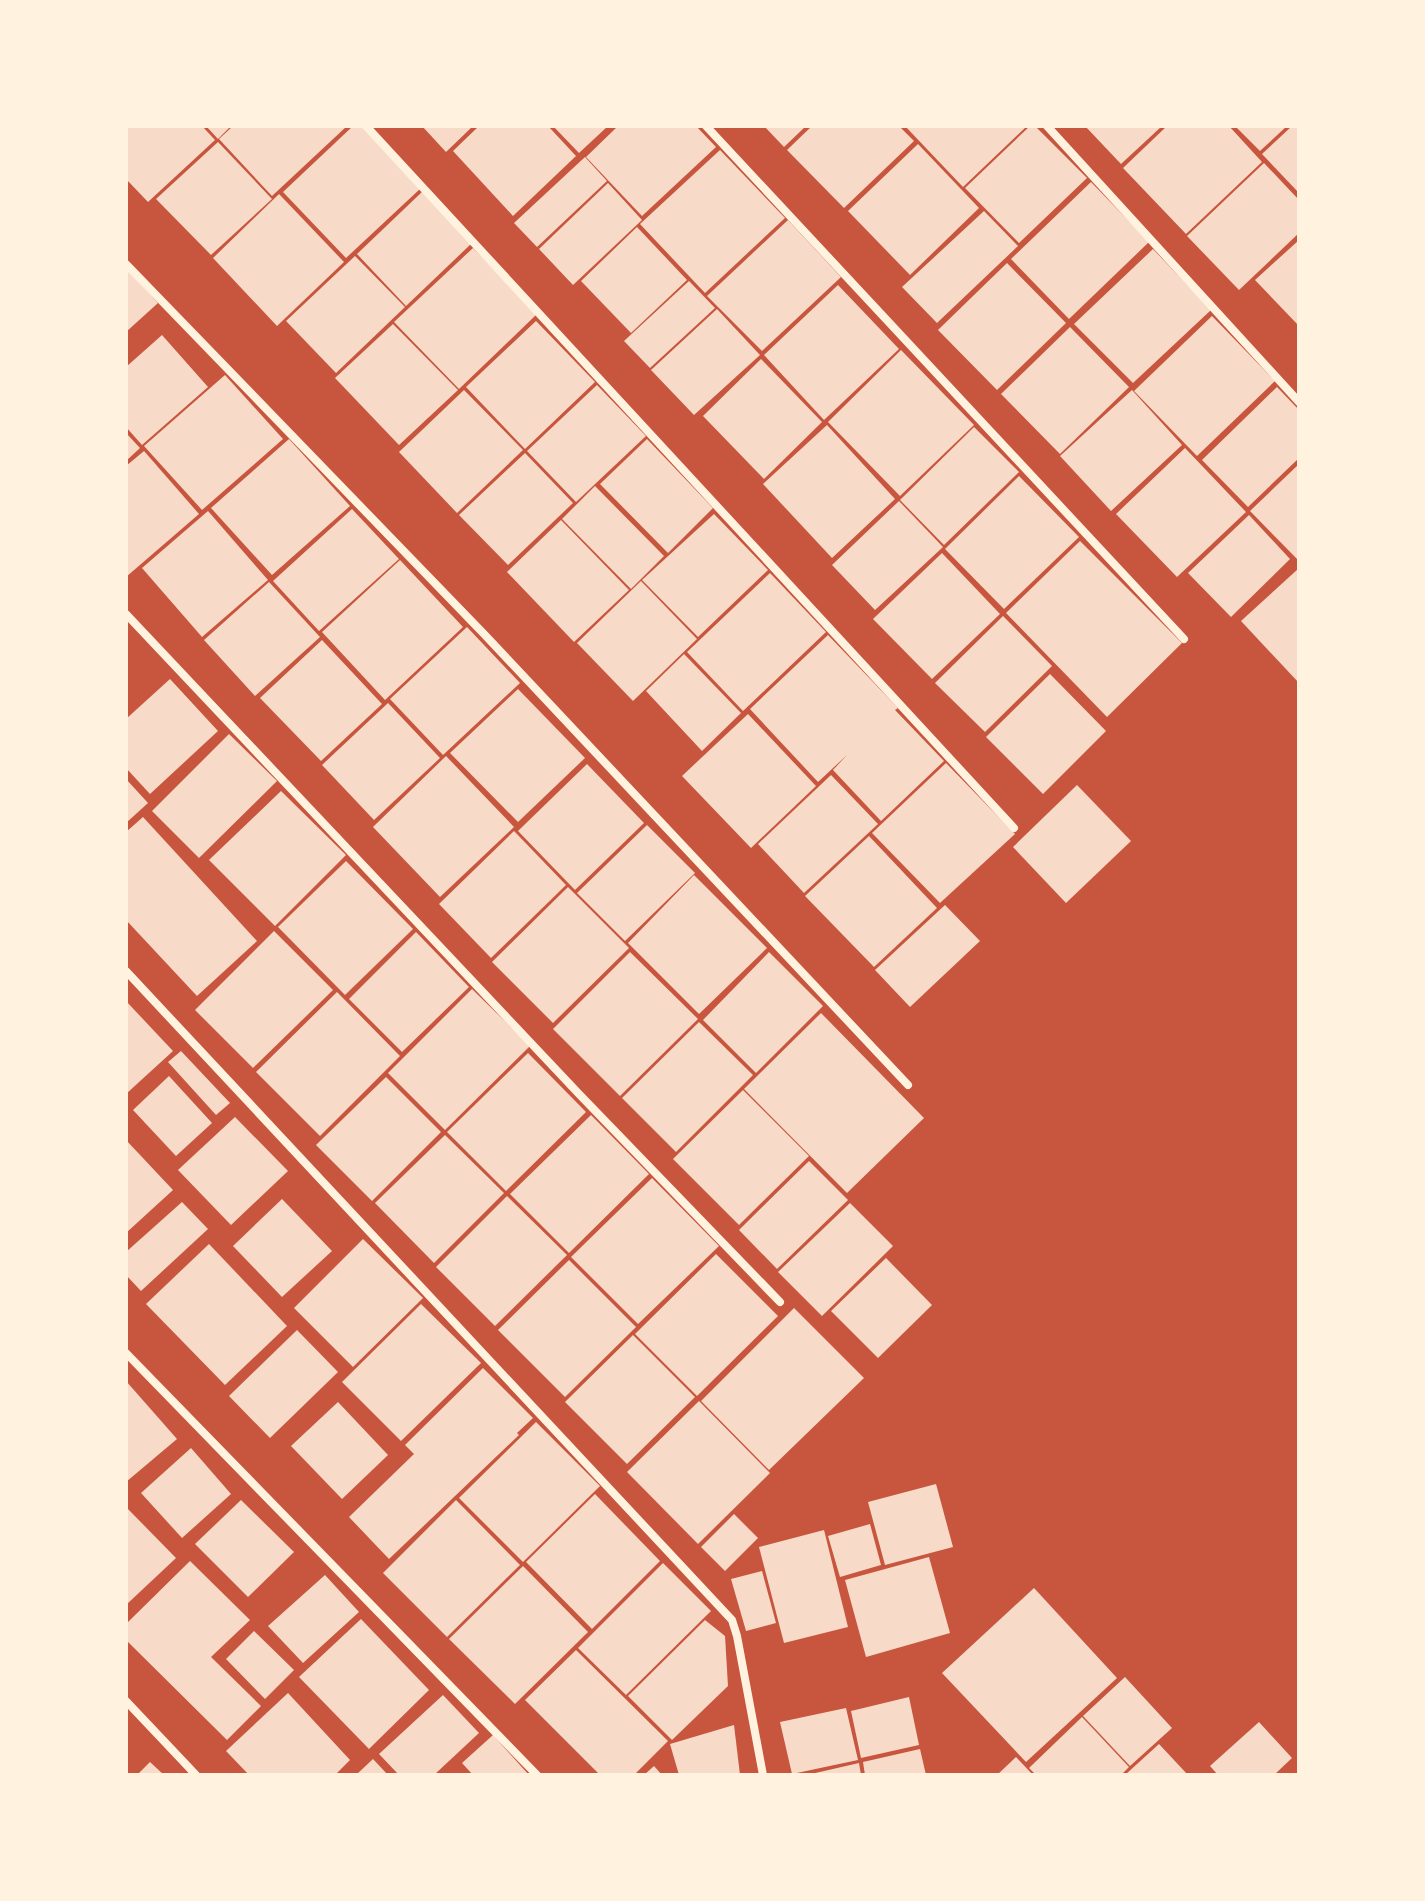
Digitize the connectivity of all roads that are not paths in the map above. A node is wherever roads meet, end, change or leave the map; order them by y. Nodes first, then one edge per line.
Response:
1 (366, 126) edge
2 (706, 126) edge
3 (1047, 126) edge
4 (126, 264) edge
5 (1299, 402) edge
6 (126, 614) edge
7 (1184, 639) dead end
8 (1014, 828) dead end
9 (126, 971) edge
10 (908, 1085) dead end
11 (780, 1302) dead end
12 (126, 1353) edge
13 (126, 1701) edge
14 (196, 1775) edge
15 (537, 1775) edge
16 (763, 1775) edge

1 - 8 street
2 - 7 street
3 - 5 street
4 - 10 street
6 - 11 street
9 - 16 street
12 - 15 street
13 - 14 street

